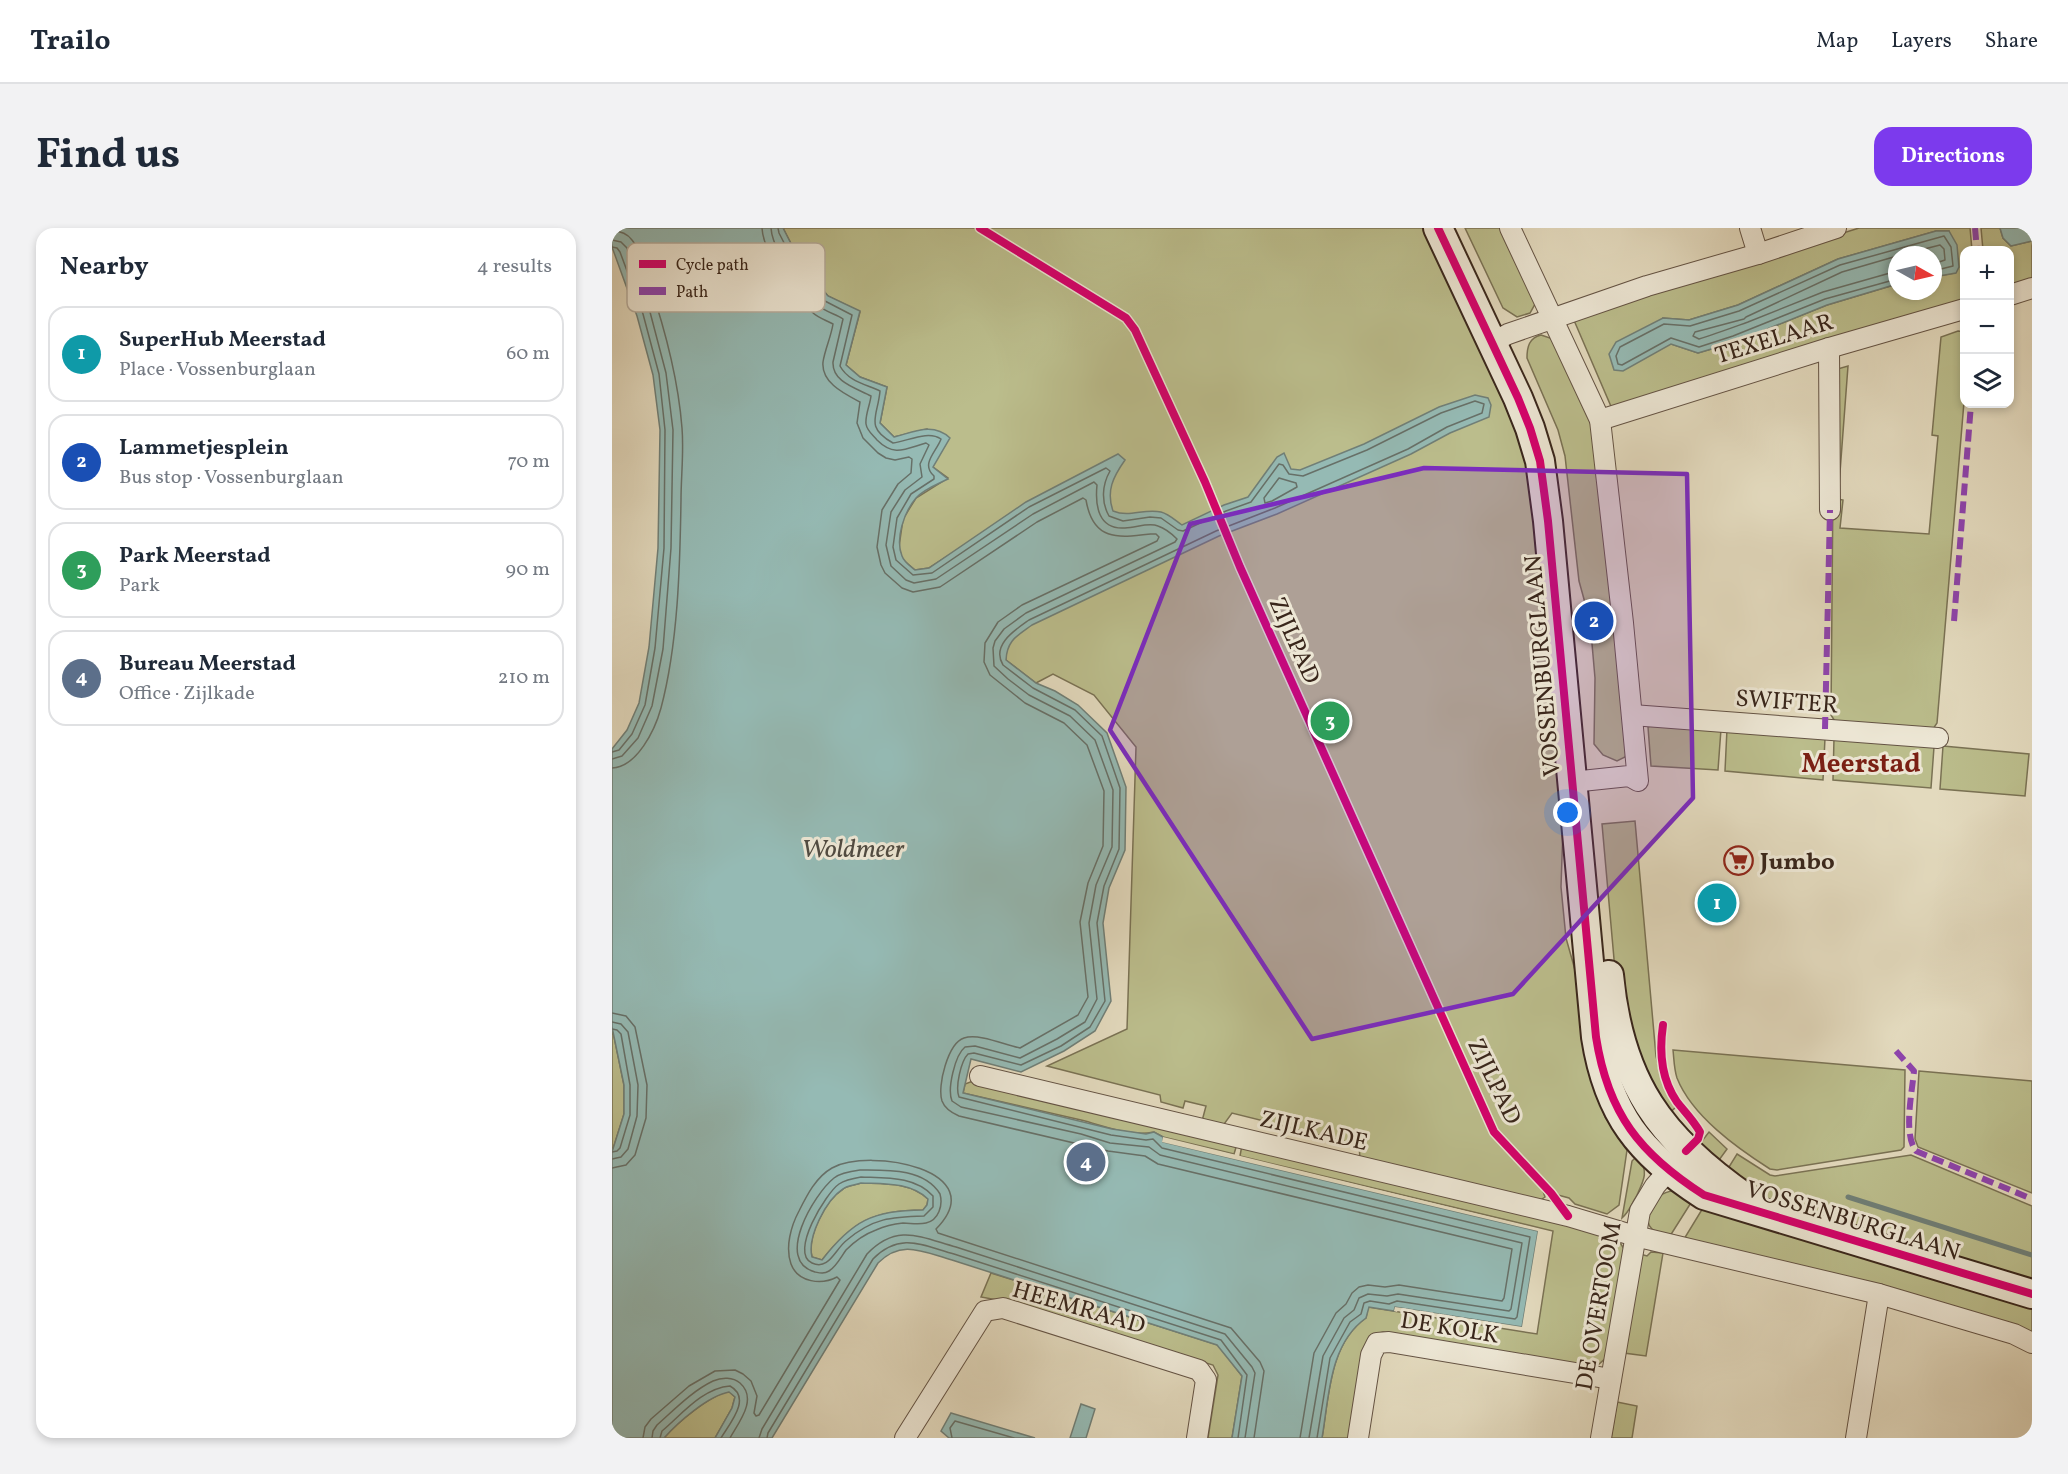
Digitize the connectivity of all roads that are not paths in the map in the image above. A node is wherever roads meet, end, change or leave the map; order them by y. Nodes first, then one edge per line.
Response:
1 (1438, 228) edge
2 (1457, 228) edge
3 (1510, 228) edge
4 (1750, 228) edge
5 (1836, 228) edge
6 (1758, 254) junction
7 (2032, 288) edge
8 (2014, 294) edge
9 (1960, 310) edge
10 (1553, 318) junction
11 (1499, 339) junction
12 (1829, 348) junction
13 (1600, 420) junction
14 (1830, 510) dead end
15 (1632, 715) junction
16 (1938, 738) dead end
17 (1581, 781) junction
18 (980, 1076) dead end
19 (1669, 1169) junction
20 (1635, 1236) junction
21 (1879, 1294) junction
22 (2032, 1294) edge
23 (2032, 1343) edge
24 (1611, 1379) junction
25 (905, 1438) edge
26 (1197, 1438) edge
27 (1358, 1438) edge
28 (1601, 1438) edge
29 (1856, 1438) edge

1 - 11 street, VOSSENBURGLAAN
2 - 11 street, VOSSENBURGLAAN
3 - 10 street, VOSSENBURGLAAN
4 - 6 street
5 - 6 street
6 - 10 street
7 - 8 street
9 - 12 street, TEXELAAR
10 - 11 street
10 - 13 street, VOSSENBURGLAAN
11 - 17 street, VOSSENBURGLAAN
12 - 13 street, TEXELAAR
12 - 14 street
13 - 15 street, VOSSENBURGLAAN
15 - 16 street, SWIFTER
15 - 17 street, VOSSENBURGLAAN
17 - 19 street, VOSSENBURGLAAN
18 - 20 street, ZIJLKADE
19 - 20 street, DE OVERTOOM
19 - 22 street, VOSSENBURGLAAN
20 - 21 street
20 - 24 street, DE OVERTOOM
21 - 23 street
21 - 29 street
24 - 27 street, DE KOLK
24 - 28 street, DE OVERTOOM
25 - 26 street, HEEMRAAD

